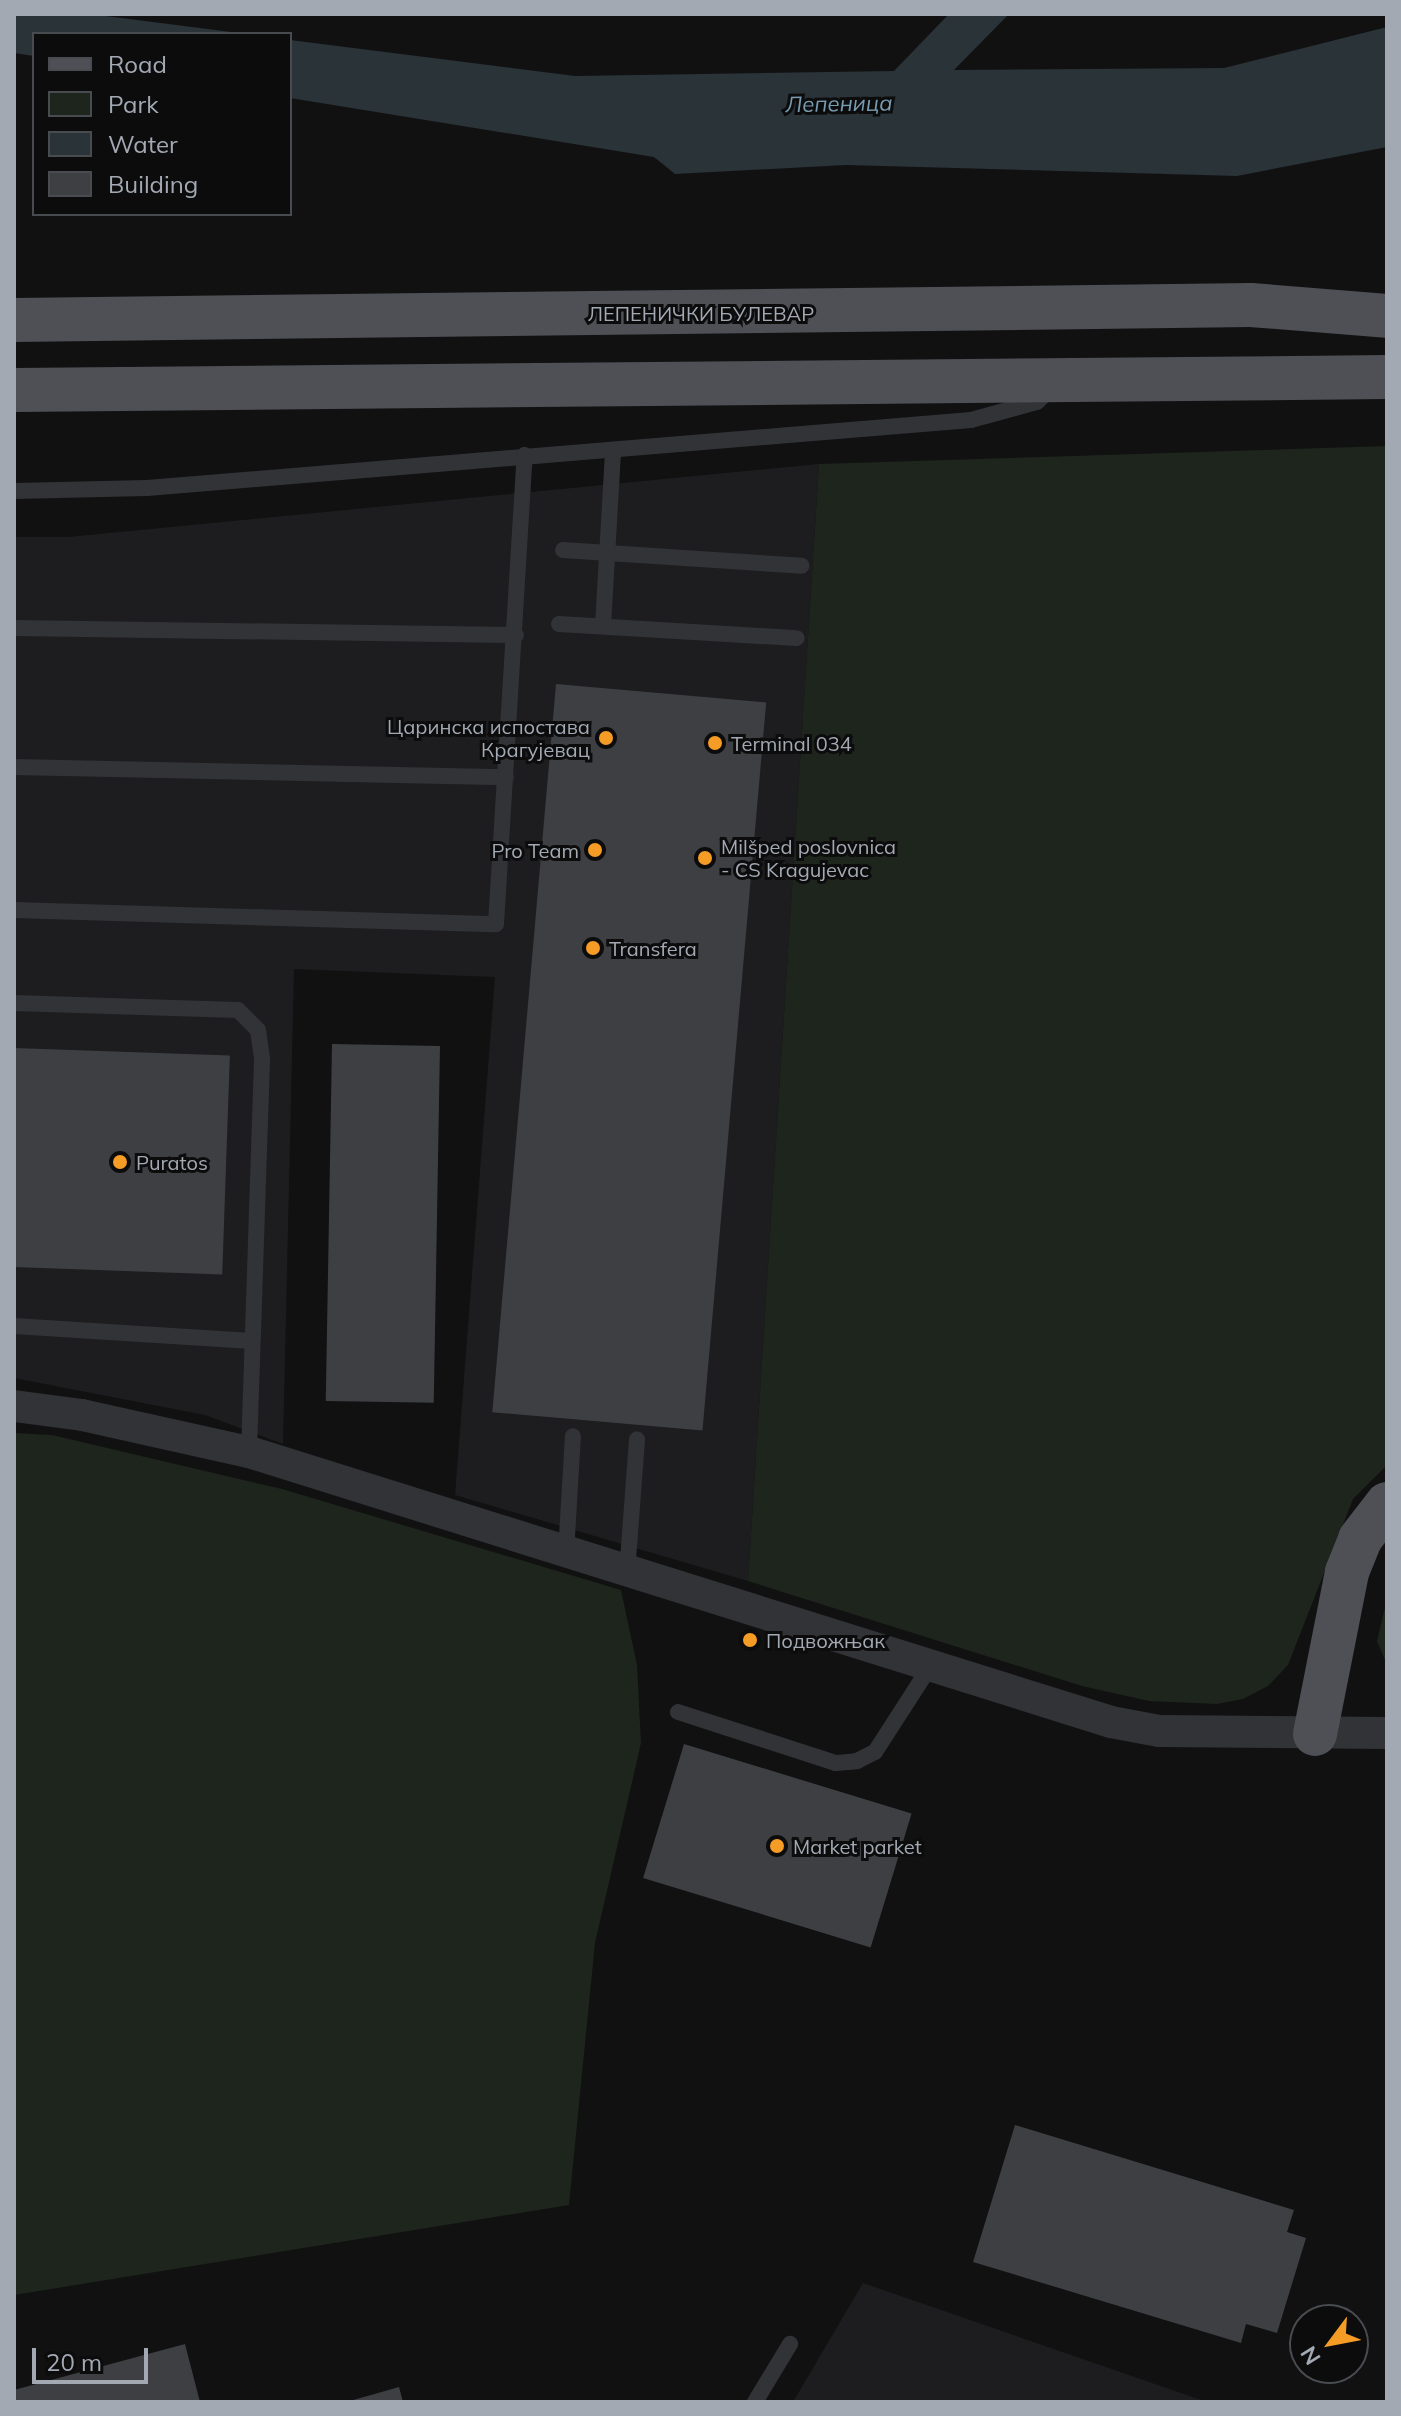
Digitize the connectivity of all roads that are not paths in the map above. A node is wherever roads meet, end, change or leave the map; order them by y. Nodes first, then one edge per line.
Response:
1 (1387, 316) edge
2 (14, 320) edge
3 (1387, 377) edge
4 (1057, 382) junction
5 (14, 390) edge
6 (613, 450) junction
7 (525, 455) junction
8 (14, 491) edge
9 (563, 550) dead end
10 (607, 553) junction
11 (801, 566) dead end
12 (559, 624) dead end
13 (603, 626) junction
14 (14, 628) edge
15 (516, 635) junction
16 (797, 638) dead end
17 (14, 767) edge
18 (506, 777) junction
19 (14, 910) edge
20 (14, 1003) edge
21 (14, 1326) edge
22 (252, 1341) junction
23 (14, 1406) edge
24 (573, 1436) dead end
25 (637, 1439) dead end
26 (249, 1452) junction
27 (1387, 1504) edge
28 (566, 1555) junction
29 (627, 1573) junction
30 (931, 1665) junction
31 (678, 1712) dead end
32 (1387, 1733) edge
33 (1315, 1734) junction
34 (790, 2344) dead end
35 (755, 2402) edge

1 - 2 main road, ЛЕПЕНИЧКИ БУЛЕВАР
3 - 4 main road
4 - 5 main road
4 - 6 lane
6 - 7 lane
6 - 10 lane
7 - 8 lane
7 - 15 lane
9 - 10 lane
10 - 11 lane
10 - 13 lane
12 - 13 lane
13 - 16 lane
14 - 15 lane
15 - 18 lane
17 - 18 lane
18 - 19 lane
20 - 22 lane
21 - 22 lane
22 - 26 lane
23 - 26 street
24 - 28 lane
25 - 29 lane
26 - 28 street
27 - 33 main road
28 - 29 street
29 - 30 street
30 - 31 lane
30 - 33 street
32 - 33 street
34 - 35 lane

